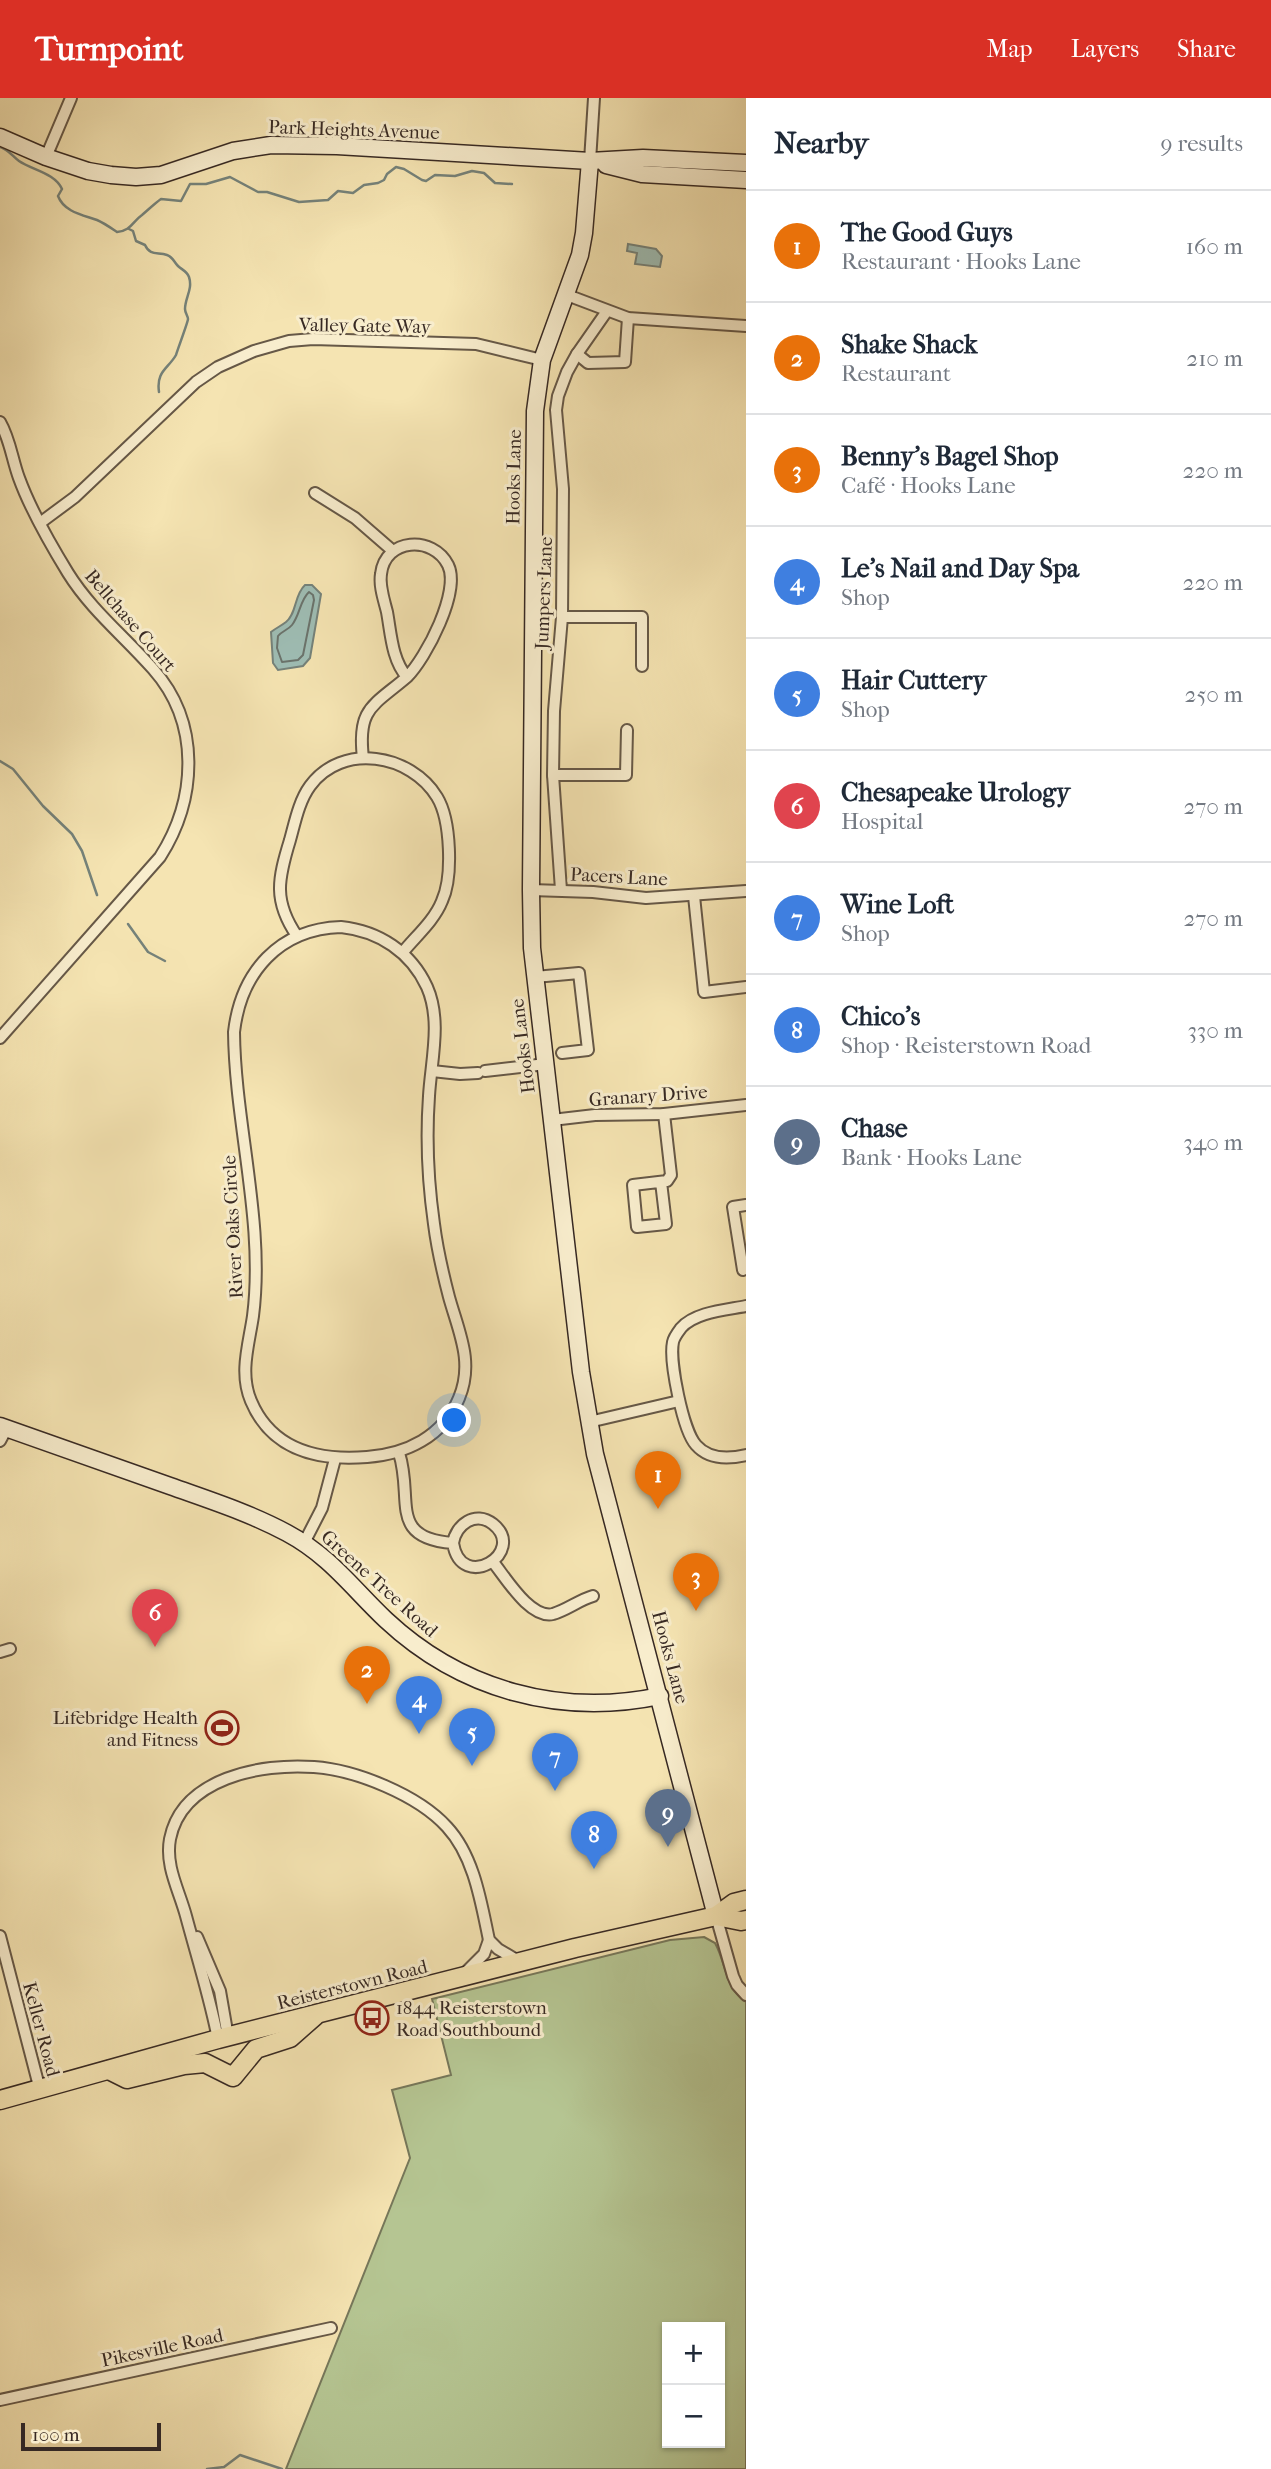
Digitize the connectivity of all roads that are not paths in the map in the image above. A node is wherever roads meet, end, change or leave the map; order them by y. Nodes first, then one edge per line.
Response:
1 (71, 98) edge
2 (594, 98) edge
3 (0, 137) edge
4 (46, 157) junction
5 (590, 161) junction
6 (714, 162) junction
7 (746, 163) edge
8 (669, 175) junction
9 (746, 178) edge
10 (566, 295) junction
11 (607, 311) junction
12 (628, 318) junction
13 (746, 326) edge
14 (577, 354) junction
15 (542, 360) junction
16 (0, 422) edge
17 (315, 493) dead end
18 (40, 523) junction
19 (393, 551) junction
20 (562, 617) junction
21 (642, 666) dead end
22 (407, 677) junction
23 (627, 730) dead end
24 (363, 758) junction
25 (553, 775) junction
26 (531, 890) junction
27 (561, 890) junction
28 (746, 891) edge
29 (694, 895) junction
30 (297, 936) junction
31 (402, 951) junction
32 (535, 977) junction
33 (746, 987) edge
34 (0, 1038) edge
35 (562, 1053) dead end
36 (546, 1064) junction
37 (432, 1070) junction
38 (746, 1105) edge
39 (664, 1114) junction
40 (552, 1120) junction
41 (661, 1182) junction
42 (746, 1205) edge
43 (743, 1270) dead end
44 (746, 1306) edge
45 (679, 1401) junction
46 (589, 1422) junction
47 (2, 1432) edge
48 (399, 1453) junction
49 (746, 1455) edge
50 (335, 1459) junction
51 (304, 1543) junction
52 (453, 1543) junction
53 (493, 1562) junction
54 (593, 1596) dead end
55 (660, 1696) junction
56 (746, 1900) edge
57 (716, 1916) junction
58 (746, 1920) edge
59 (0, 1936) edge
60 (489, 1940) junction
61 (520, 1962) junction
62 (461, 1977) junction
63 (746, 1996) edge
64 (316, 2015) junction
65 (223, 2038) junction
66 (108, 2070) junction
67 (40, 2090) junction
68 (0, 2100) edge
69 (331, 2328) dead end
70 (0, 2400) edge

1 - 4 street
2 - 5 street
3 - 4 street, Park Heights Avenue
4 - 5 street, Park Heights Avenue
5 - 6 street, Park Heights Avenue
5 - 8 street, Park Heights Avenue
5 - 10 street, Hooks Lane
6 - 7 street, Park Heights Avenue
6 - 8 street
6 - 9 street
8 - 9 street, Park Heights Avenue
10 - 11 street
10 - 15 street, Hooks Lane
11 - 12 street
11 - 14 street, Jumpers Lane
12 - 13 street
12 - 14 street
14 - 20 street, Jumpers Lane
15 - 18 street, Valley Gate Way
15 - 26 street, Hooks Lane
16 - 18 street, Bellchase Court
17 - 19 street
18 - 34 street, Bellchase Court
19 - 22 street
19 - 22 street
20 - 21 street
20 - 25 street, Jumpers Lane
22 - 24 street
23 - 25 street
24 - 30 street
24 - 31 street
25 - 27 street, Jumpers Lane
26 - 27 street, Pacers Lane
26 - 32 street, Hooks Lane
27 - 29 street, Pacers Lane
28 - 29 street, Pacers Lane
29 - 33 street
30 - 31 street, River Oaks Circle
30 - 50 street, River Oaks Circle
31 - 37 street, River Oaks Circle
32 - 35 street
32 - 36 street, Hooks Lane
36 - 37 street
36 - 40 street, Hooks Lane
37 - 48 street, River Oaks Circle
38 - 39 street, Granary Drive
39 - 40 street, Granary Drive
39 - 41 street
40 - 46 street, Hooks Lane
41 - 41 street
42 - 43 street
44 - 45 street
45 - 46 street
45 - 49 street
46 - 55 street, Hooks Lane
47 - 51 street, Greene Tree Road
48 - 50 street, River Oaks Circle
48 - 52 street
50 - 51 street
51 - 55 street, Greene Tree Road
52 - 53 street
52 - 53 street
53 - 54 street
55 - 57 street, Hooks Lane
56 - 57 main road, Reisterstown Road
57 - 58 main road, Reisterstown Road
57 - 61 main road, Reisterstown Road
57 - 63 street
59 - 67 street, Keller Road
60 - 61 street
60 - 62 street
60 - 65 street
61 - 62 main road, Reisterstown Road
62 - 64 main road, Reisterstown Road
64 - 65 main road, Reisterstown Road
64 - 66 main road
65 - 66 main road, Reisterstown Road
66 - 67 main road, Reisterstown Road
67 - 68 main road, Reisterstown Road
69 - 70 street, Pikesville Road

